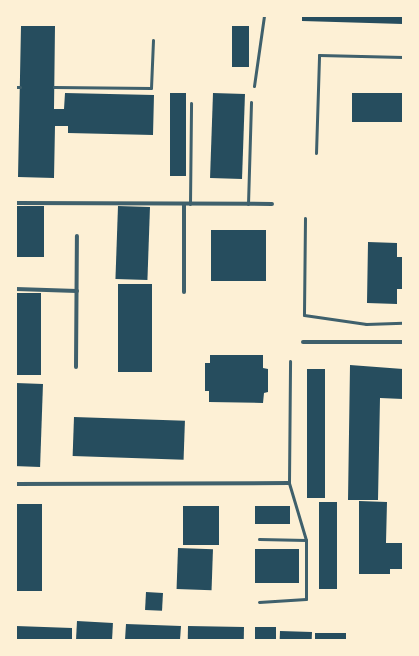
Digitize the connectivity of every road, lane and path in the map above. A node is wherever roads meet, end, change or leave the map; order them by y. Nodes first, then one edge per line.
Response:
1 (264, 16) edge
2 (152, 40) dead end
3 (403, 58) edge
4 (254, 86) dead end
5 (54, 87) dead end
6 (251, 102) dead end
7 (191, 103) dead end
8 (316, 153) dead end
9 (16, 203) edge
10 (184, 204) junction
11 (190, 204) junction
12 (248, 204) junction
13 (272, 204) dead end
14 (305, 218) dead end
15 (77, 236) dead end
16 (16, 289) edge
17 (77, 291) junction
18 (184, 292) dead end
19 (403, 323) edge
20 (303, 342) dead end
21 (403, 342) edge
22 (290, 361) dead end
23 (76, 367) dead end
24 (289, 483) junction
25 (16, 484) edge
26 (258, 540) dead end
27 (306, 540) junction
28 (259, 602) dead end

1 - 4 lane
2 - 5 lane
3 - 8 lane
6 - 12 lane
7 - 11 lane
9 - 10 street
10 - 11 street
10 - 18 street
11 - 12 street
12 - 13 street
14 - 19 lane
15 - 17 street
16 - 17 street
17 - 23 street
20 - 21 street
22 - 24 lane
24 - 25 street
24 - 27 lane
26 - 27 lane
27 - 28 lane

